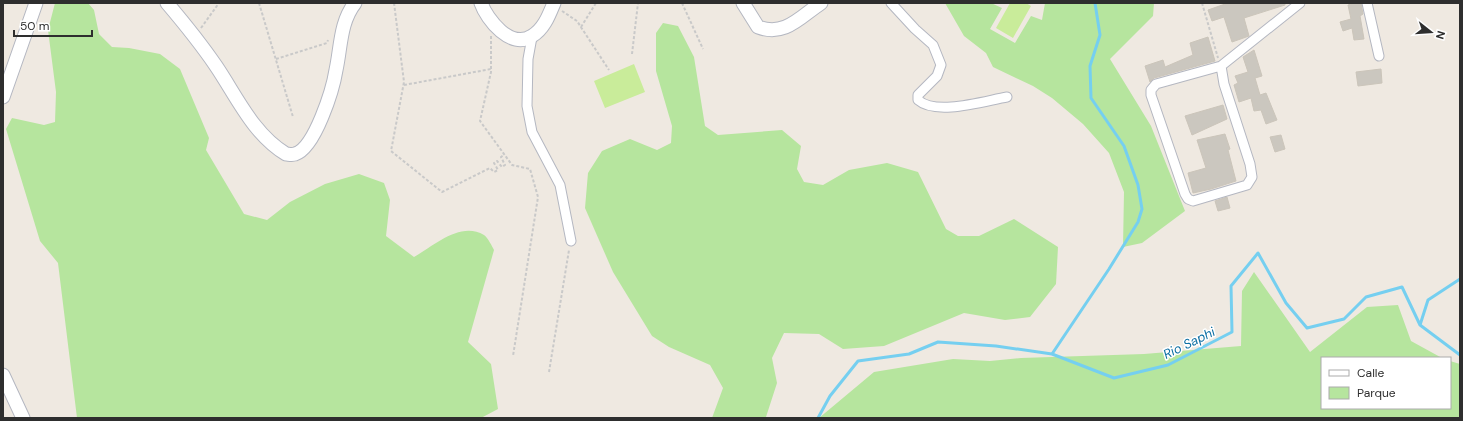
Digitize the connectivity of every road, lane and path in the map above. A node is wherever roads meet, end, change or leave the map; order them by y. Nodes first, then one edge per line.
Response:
1 (36, 3) edge
2 (167, 3) edge
3 (219, 3) edge
4 (259, 3) edge
5 (355, 3) edge
6 (394, 3) edge
7 (481, 3) edge
8 (596, 3) edge
9 (638, 3) edge
10 (682, 3) edge
11 (743, 3) edge
12 (821, 3) edge
13 (891, 3) edge
14 (1202, 3) edge
15 (1300, 3) edge
16 (1367, 3) edge
17 (554, 4) edge
18 (490, 19) junction
19 (581, 27) junction
20 (194, 36) junction
21 (532, 37) junction
22 (330, 38) dead end
23 (704, 49) dead end
24 (632, 54) dead end
25 (1379, 56) dead end
26 (276, 59) junction
27 (1221, 66) junction
28 (491, 69) junction
29 (609, 70) dead end
30 (404, 85) junction
31 (3, 97) edge
32 (1006, 97) dead end
33 (293, 117) dead end
34 (504, 154) junction
35 (571, 241) joint
36 (513, 356) dead end
37 (549, 372) dead end
38 (3, 375) edge
39 (23, 418) edge

1 - 31 main road
2 - 20 main road
3 - 20 path
4 - 26 path
5 - 20 main road
6 - 30 path
7 - 18 main road
8 - 19 path
9 - 24 path
10 - 23 path
11 - 12 main road
13 - 32 street
14 - 27 path
15 - 27 street
16 - 25 street
17 - 19 path
17 - 21 main road
18 - 21 main road
18 - 28 path
19 - 29 path
21 - 35 street
22 - 26 path
26 - 33 path
27 - 27 street
28 - 30 path
28 - 34 path
30 - 34 path
34 - 36 path
35 - 37 path
38 - 39 main road

